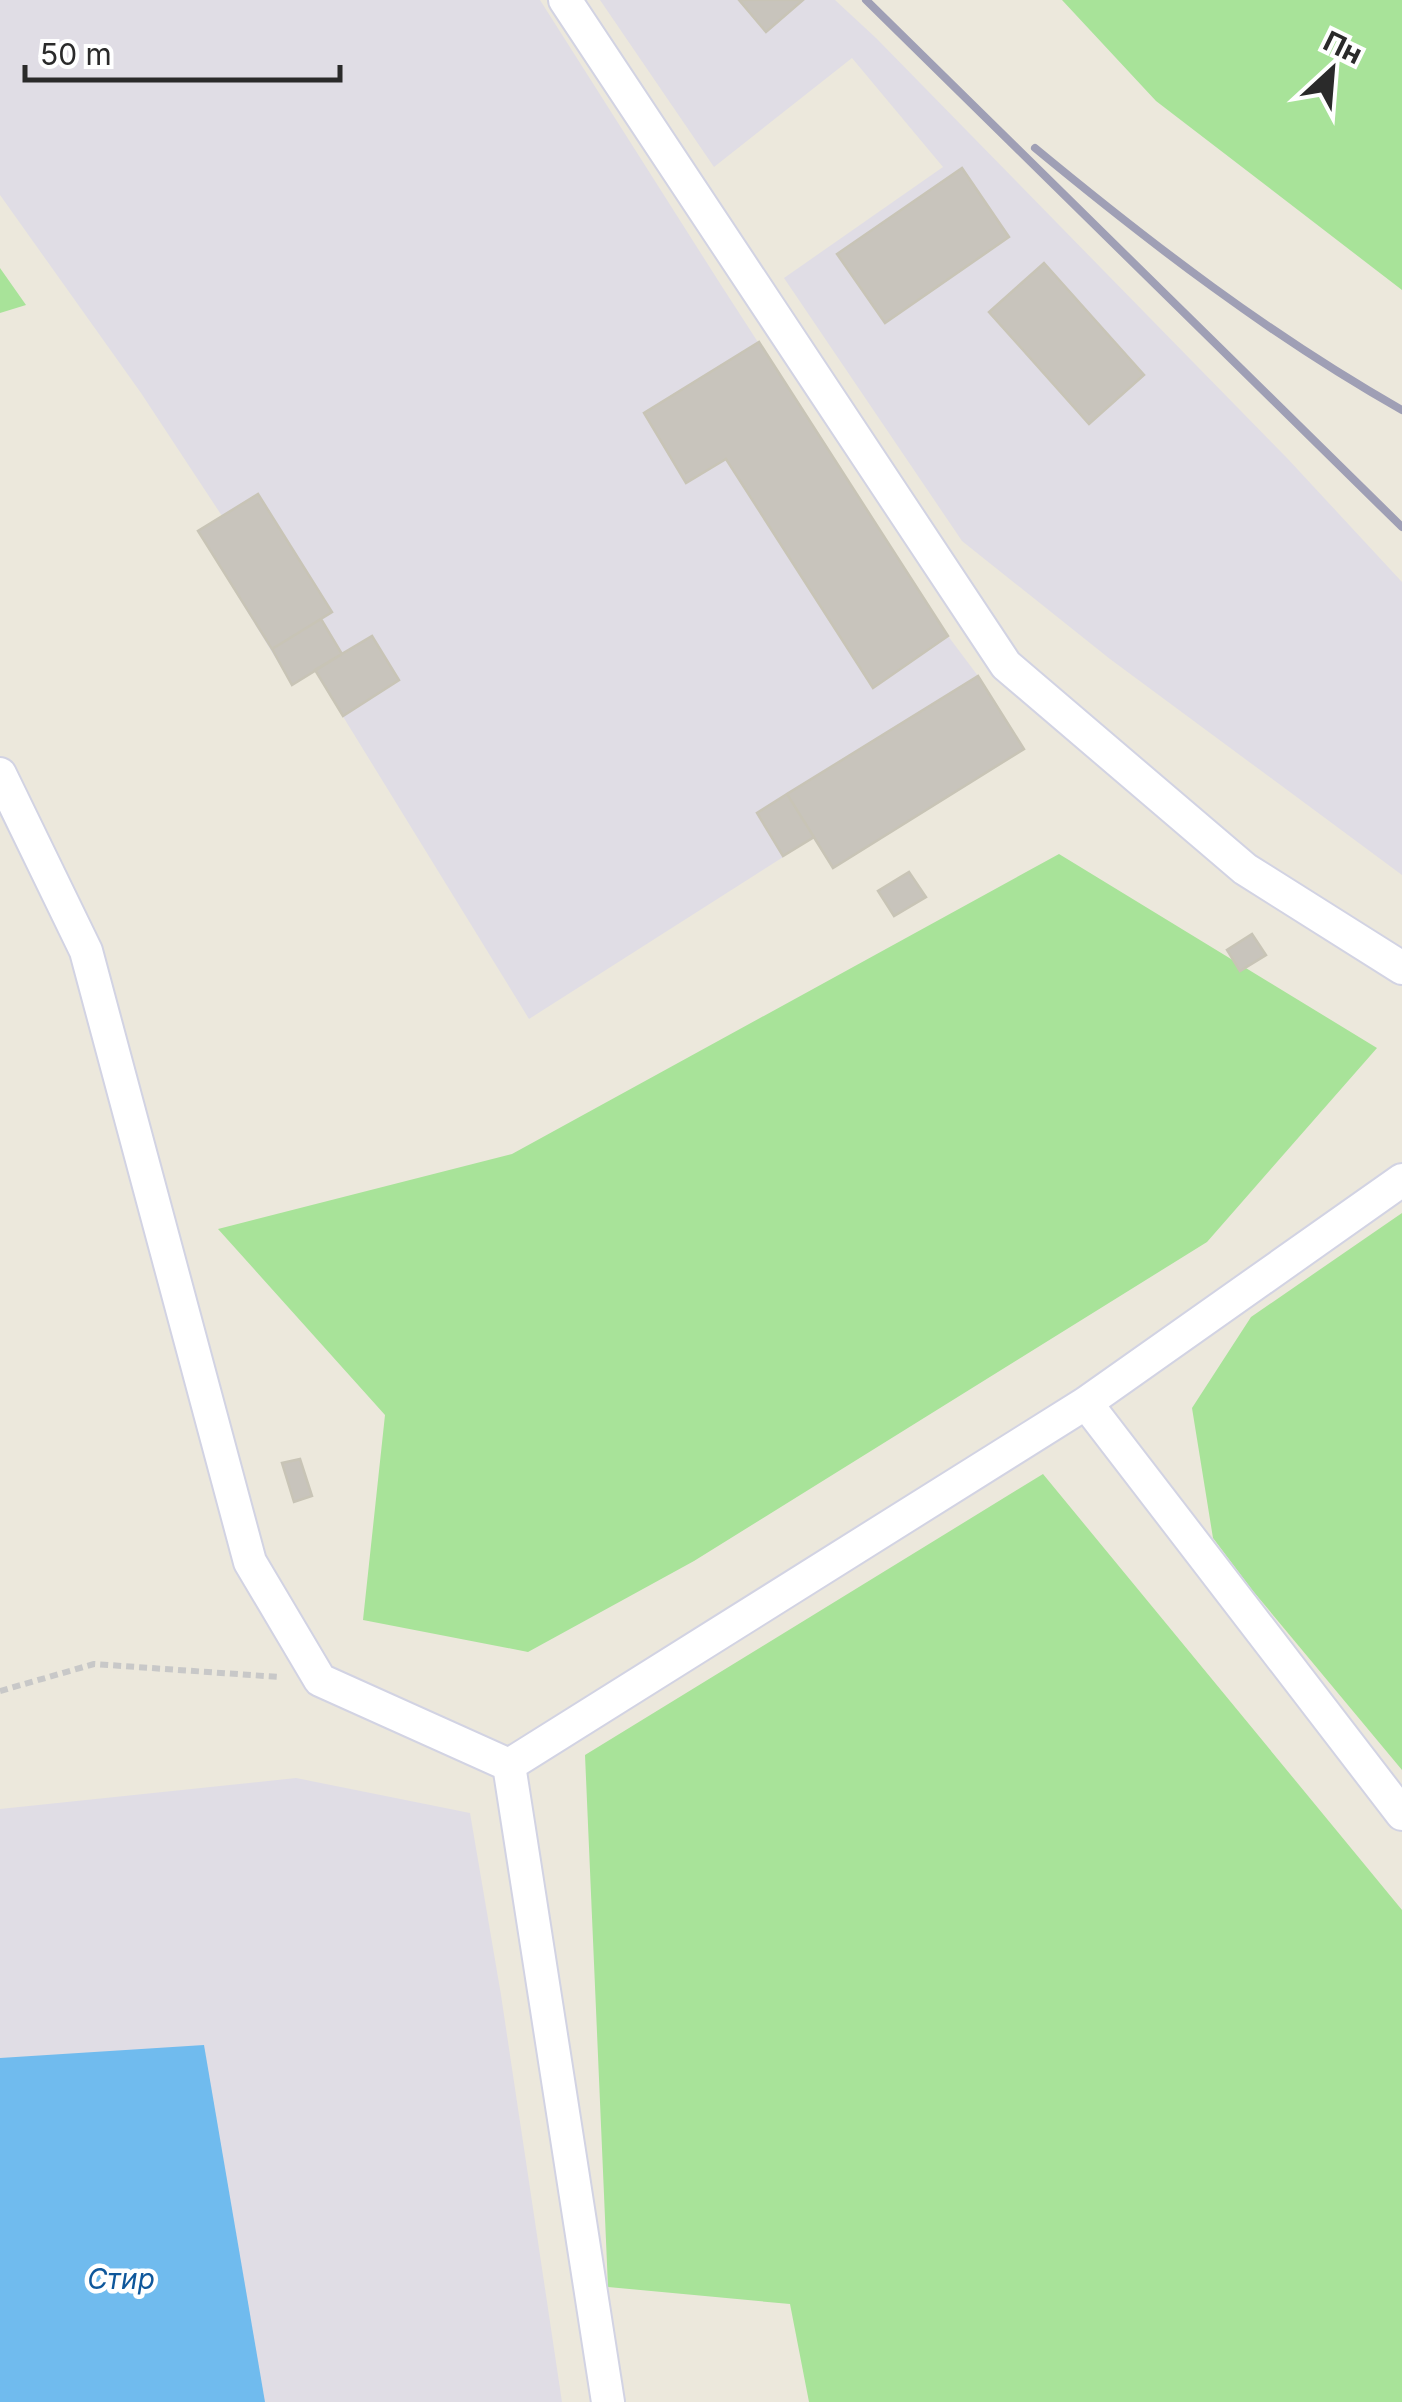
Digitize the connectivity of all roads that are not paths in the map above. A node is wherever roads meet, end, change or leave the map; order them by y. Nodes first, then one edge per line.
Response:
1 (565, 0) edge
2 (0, 774) edge
3 (1402, 968) edge
4 (1402, 1180) edge
5 (1086, 1403) junction
6 (508, 1766) junction
7 (1402, 1814) edge
8 (608, 2402) edge

1 - 3 street
2 - 6 street
4 - 5 street
5 - 6 street
5 - 7 street
6 - 8 street

